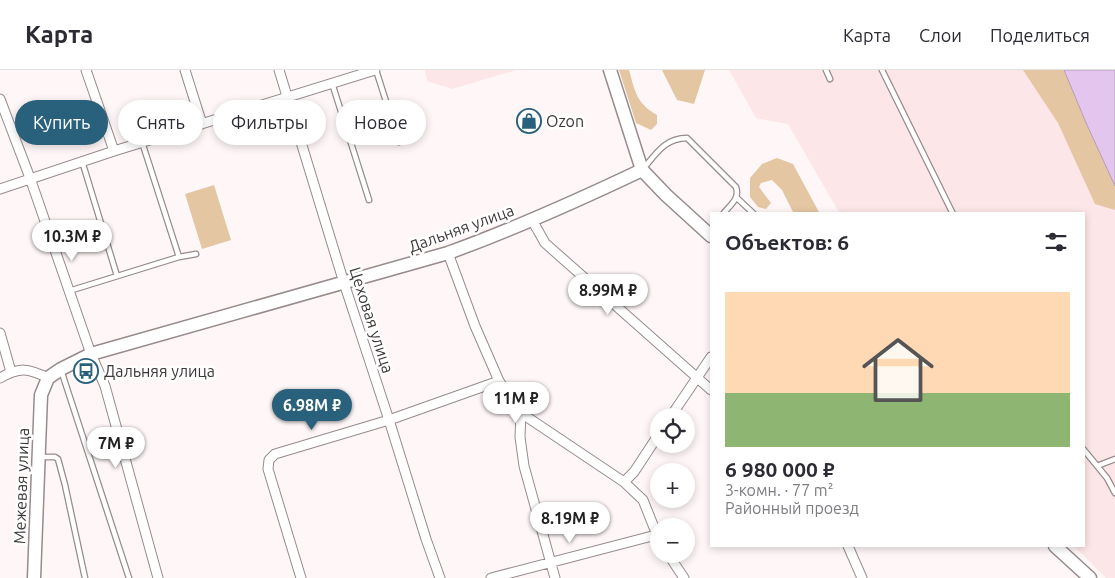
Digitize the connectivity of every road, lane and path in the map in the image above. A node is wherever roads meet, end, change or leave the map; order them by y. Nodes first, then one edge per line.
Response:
1 (86, 70) edge
2 (185, 70) edge
3 (279, 70) edge
4 (376, 70) edge
5 (610, 70) edge
6 (826, 70) edge
7 (882, 70) edge
8 (830, 79) dead end
9 (332, 83) junction
10 (288, 98) junction
11 (0, 100) edge
12 (194, 100) edge
13 (386, 100) edge
14 (203, 124) edge
15 (132, 145) edge
16 (143, 145) edge
17 (114, 150) junction
18 (82, 161) junction
19 (642, 170) junction
20 (30, 178) junction
21 (0, 189) edge
22 (737, 198) junction
23 (370, 200) dead end
24 (725, 212) edge
25 (752, 212) edge
26 (951, 212) edge
27 (532, 220) junction
28 (710, 232) edge
29 (448, 253) junction
30 (196, 254) dead end
31 (179, 257) junction
32 (117, 276) junction
33 (344, 283) junction
34 (69, 291) junction
35 (0, 333) edge
36 (91, 354) junction
37 (710, 358) edge
38 (60, 369) junction
39 (11, 372) junction
40 (696, 377) junction
41 (0, 378) edge
42 (48, 378) junction
43 (499, 382) junction
44 (710, 389) edge
45 (676, 408) edge
46 (521, 413) junction
47 (389, 420) junction
48 (650, 448) edge
49 (1085, 451) edge
50 (38, 457) junction
51 (1115, 459) edge
52 (1096, 466) junction
53 (624, 482) junction
54 (1115, 493) edge
55 (650, 518) edge
56 (650, 539) edge
57 (848, 547) edge
58 (1056, 547) edge
59 (550, 562) junction
60 (674, 563) edge
61 (34, 578) edge
62 (85, 578) edge
63 (129, 578) edge
64 (158, 578) edge
65 (302, 578) edge
66 (440, 578) edge
67 (490, 578) edge
68 (555, 578) edge
69 (684, 578) edge
70 (862, 578) edge
71 (1090, 578) edge

1 - 17 street
2 - 12 street
3 - 10 street, Цеховая улица
4 - 9 street
4 - 13 lane
5 - 19 street
6 - 8 lane
7 - 26 lane
9 - 10 street
9 - 23 lane
10 - 14 street
10 - 33 street, Цеховая улица
11 - 20 street
15 - 17 street
16 - 31 lane
17 - 18 street
18 - 20 street
18 - 32 lane
19 - 22 lane
19 - 27 street, Дальняя улица
19 - 28 street
20 - 21 street
20 - 34 street
22 - 24 lane
22 - 25 lane
27 - 29 street, Дальняя улица
27 - 40 street
29 - 33 street, Дальняя улица
29 - 43 street
30 - 31 lane
31 - 32 lane
32 - 34 lane
33 - 36 street, Дальняя улица
33 - 47 street, Цеховая улица
34 - 36 street
35 - 39 street
36 - 38 street, Дальняя улица
36 - 64 street
37 - 40 street
38 - 42 street, Дальняя улица
38 - 63 lane
39 - 41 street
39 - 42 street
40 - 44 street
40 - 45 street
42 - 50 street, Межевая улица
43 - 46 street
43 - 47 street
46 - 53 street
46 - 59 street
47 - 65 street
47 - 66 street, Цеховая улица
48 - 53 street
49 - 52 lane
50 - 61 street, Межевая улица
50 - 62 lane
51 - 52 lane
52 - 54 lane
53 - 55 street
56 - 59 street
57 - 70 street
58 - 71 street
59 - 67 street
59 - 68 street
60 - 69 street

